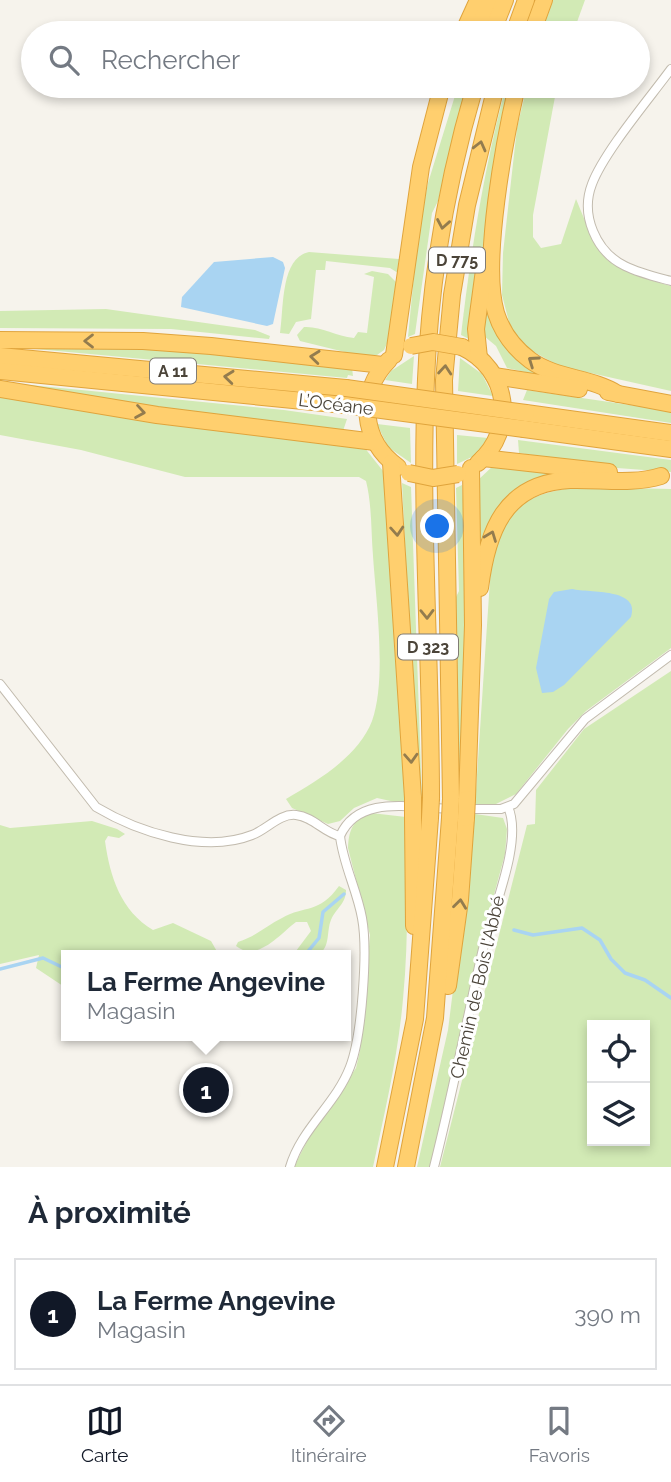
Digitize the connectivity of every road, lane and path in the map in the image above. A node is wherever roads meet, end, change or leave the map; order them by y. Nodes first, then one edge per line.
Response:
1 (478, 0) edge
2 (491, 0) edge
3 (505, 0) edge
4 (526, 0) edge
5 (544, 0) edge
6 (468, 21) edge
7 (481, 21) edge
8 (497, 21) edge
9 (518, 21) edge
10 (536, 21) edge
11 (671, 69) edge
12 (439, 98) edge
13 (449, 98) edge
14 (472, 98) edge
15 (493, 98) edge
16 (515, 98) edge
17 (418, 196) junction
18 (494, 229) junction
19 (671, 281) edge
20 (0, 340) edge
21 (0, 356) edge
22 (479, 358) junction
23 (388, 360) junction
24 (0, 371) edge
25 (494, 376) junction
26 (0, 389) edge
27 (618, 394) junction
28 (345, 397) junction
29 (671, 404) edge
30 (525, 421) junction
31 (671, 433) edge
32 (424, 438) joint
33 (443, 439) joint
34 (375, 442) junction
35 (671, 449) edge
36 (391, 463) junction
37 (471, 467) junction
38 (666, 476) edge
39 (473, 625) junction
40 (671, 655) edge
41 (0, 684) edge
42 (459, 799) junction
43 (508, 807) junction
44 (340, 836) junction
45 (415, 1019) junction
46 (290, 1167) edge
47 (385, 1167) edge
48 (406, 1167) edge
49 (434, 1167) edge

1 - 6 highway
2 - 7 highway
3 - 8 highway
4 - 9 highway
5 - 10 highway
11 - 19 street
12 - 17 highway
13 - 17 highway
14 -> 32 highway, D 775
33 -> 15 highway, D 775
16 - 18 highway
17 - 23 highway
18 - 22 highway
27 -> 18 highway
23 -> 20 highway
28 -> 21 highway, L’Océane / A 11
22 - 23 highway, bridge
22 - 25 highway
23 - 34 highway
24 - 28 highway, L’Océane / A 11
25 - 27 highway
25 - 37 highway
26 -> 34 highway
27 - 29 highway
28 - 30 highway, L’Océane / A 11, bridge
30 - 31 highway, L’Océane / A 11
30 - 35 highway, L’Océane / A 11
32 -> 45 highway, D 323, bridge
33 - 42 highway, D 323
34 - 36 highway
36 - 37 highway, bridge
36 -> 45 highway, bridge
37 - 38 highway
37 - 39 highway
39 -> 38 highway
39 - 42 highway
40 - 43 street
41 - 44 street
48 -> 42 highway, D 323, bridge
43 - 44 street
43 - 49 street, Chemin de Bois l'Abbé
44 - 46 street
45 - 47 highway, D 323

